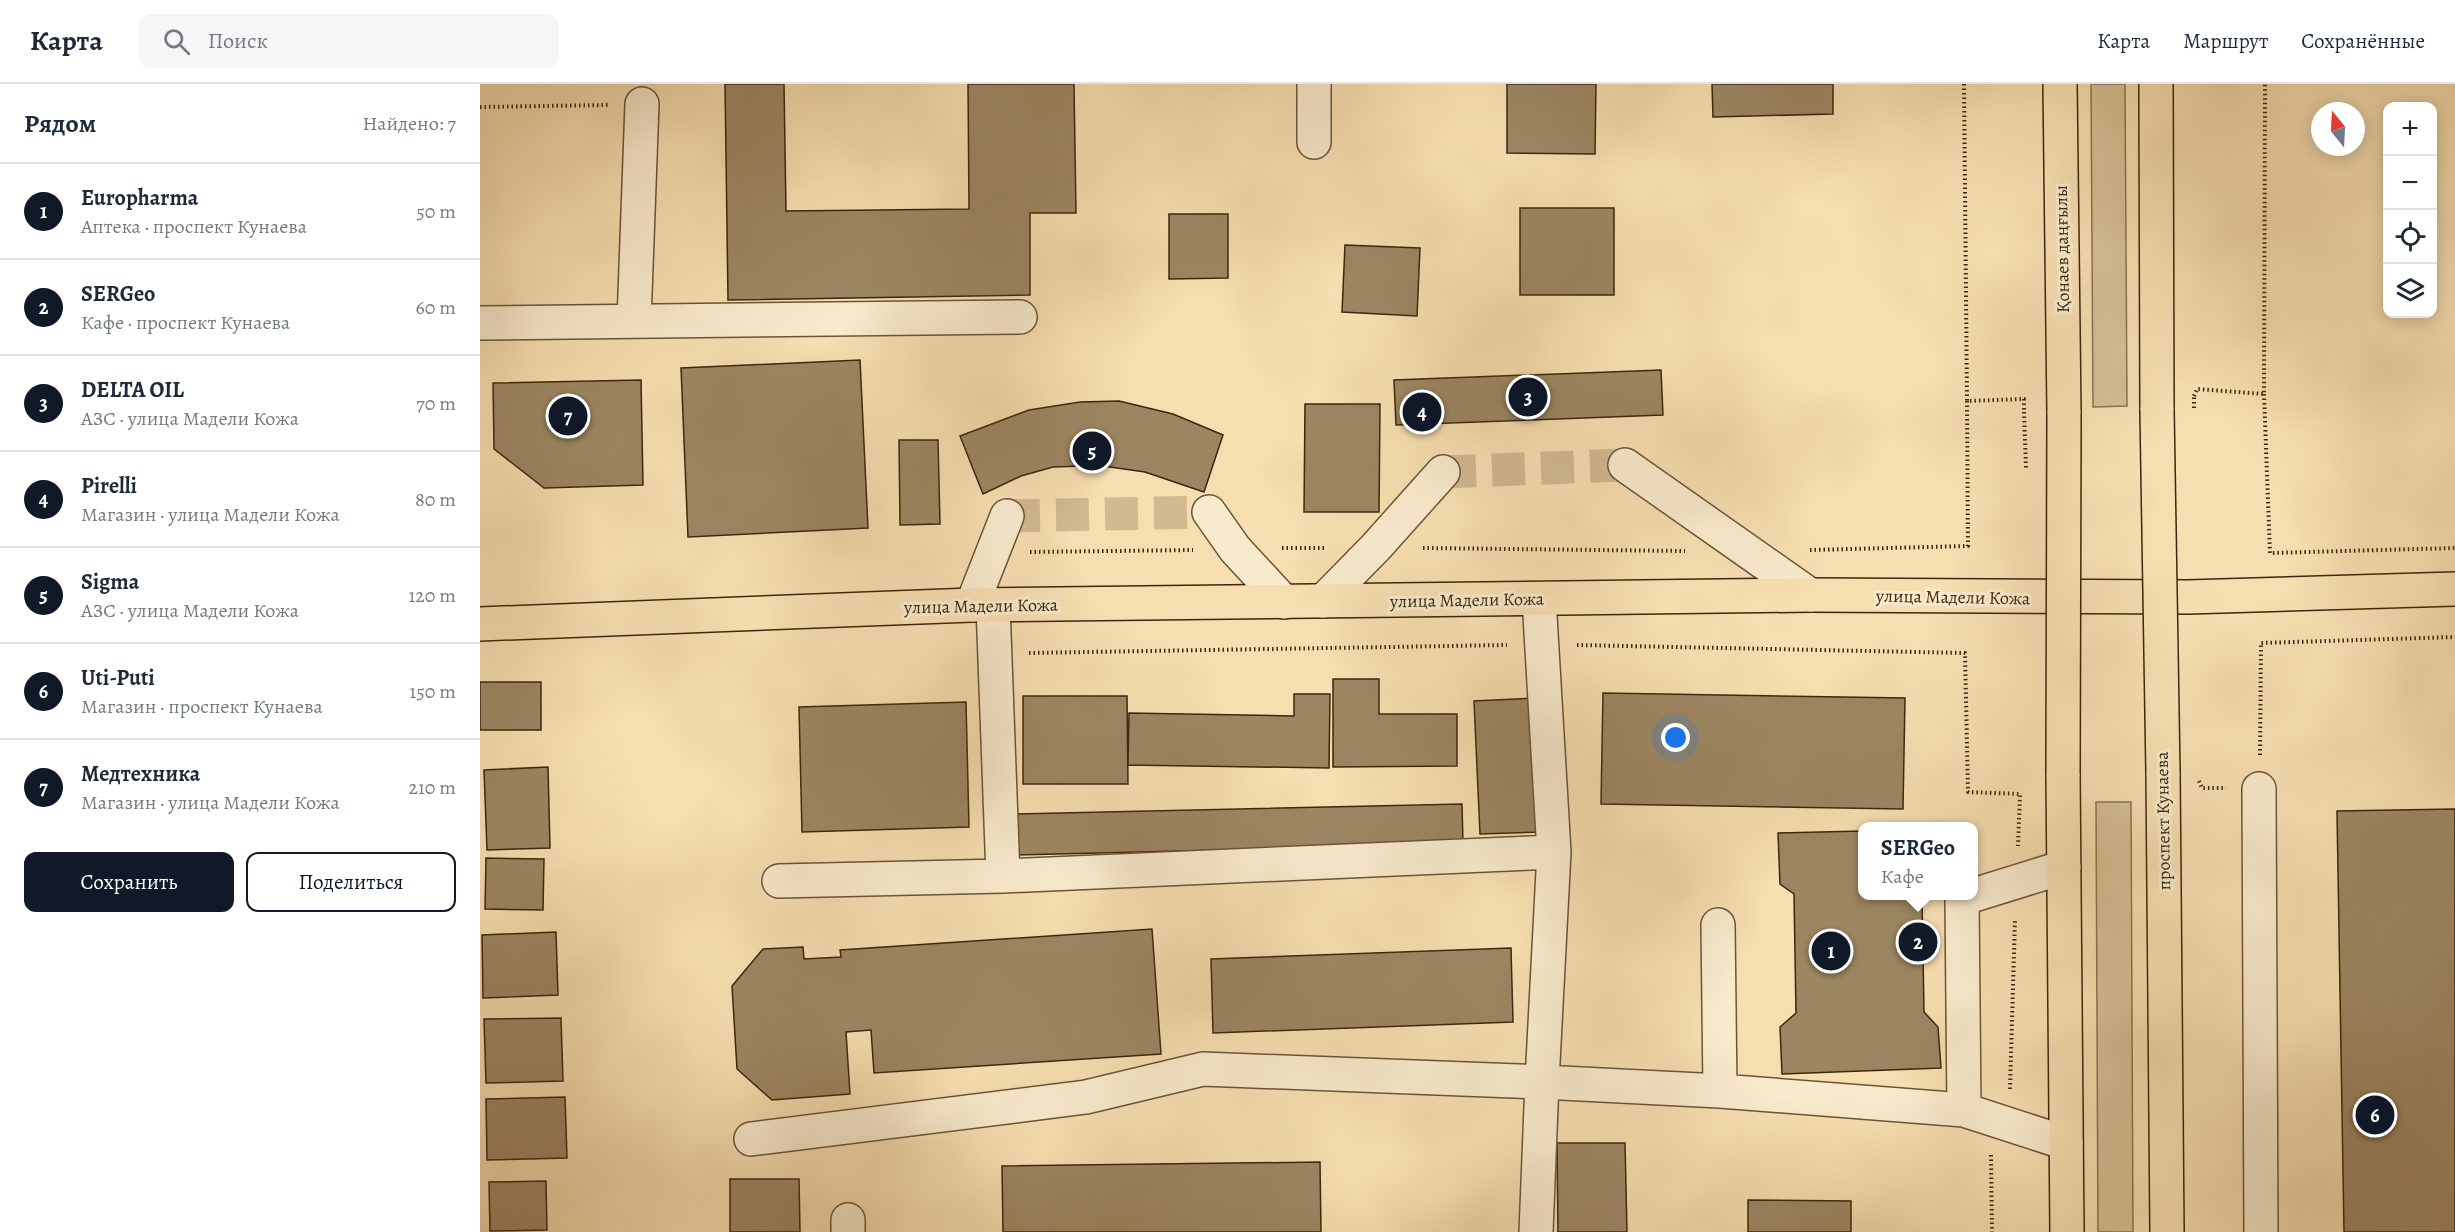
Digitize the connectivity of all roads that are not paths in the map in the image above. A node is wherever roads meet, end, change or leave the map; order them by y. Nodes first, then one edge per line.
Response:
1 (1314, 84) edge
2 (2060, 84) edge
3 (2156, 84) edge
4 (642, 104) road end
5 (1314, 142) dead end
6 (1020, 317) dead end
7 (634, 321) junction
8 (480, 323) edge
9 (1625, 465) tunnel mouth
10 (1443, 472) dead end
11 (1209, 512) dead end
12 (1007, 516) dead end
13 (2455, 589) edge
14 (1810, 595) junction
15 (1539, 599) junction
16 (1323, 601) junction
17 (1284, 602) junction
18 (983, 606) junction
19 (480, 624) edge
20 (2259, 789) road end
21 (1554, 852) junction
22 (2064, 867) junction
23 (1003, 876) junction
24 (779, 881) dead end
25 (1978, 893) edge
26 (1962, 900) edge
27 (1718, 925) dead end
28 (1542, 1082) junction
29 (1720, 1091) junction
30 (1988, 1118) junction
31 (751, 1139) dead end
32 (2066, 1143) junction
33 (1536, 1232) edge
34 (2067, 1232) edge
35 (2168, 1232) edge
36 (2261, 1232) edge

1 - 5 street
2 - 22 main road, Қонаев даңғылы, bridge
3 - 35 main road, проспект Кунаева, bridge
4 - 7 street
6 - 7 street
7 - 8 street
9 - 14 street
10 - 16 street
11 - 17 street
12 - 18 street
13 - 14 main road, улица Мадели Кожа
14 - 15 main road, улица Мадели Кожа
15 - 16 main road, улица Мадели Кожа
15 - 21 street
16 - 17 main road, улица Мадели Кожа
17 - 18 main road, улица Мадели Кожа
18 - 19 main road, улица Мадели Кожа
18 - 23 street
20 - 36 street
21 - 23 street
21 - 28 street
22 - 25 street
22 - 32 main road
23 - 24 street
26 - 30 street
27 - 29 street
28 - 29 street
28 - 31 street
28 - 33 street
29 - 30 street
30 - 32 street
32 - 34 main road

